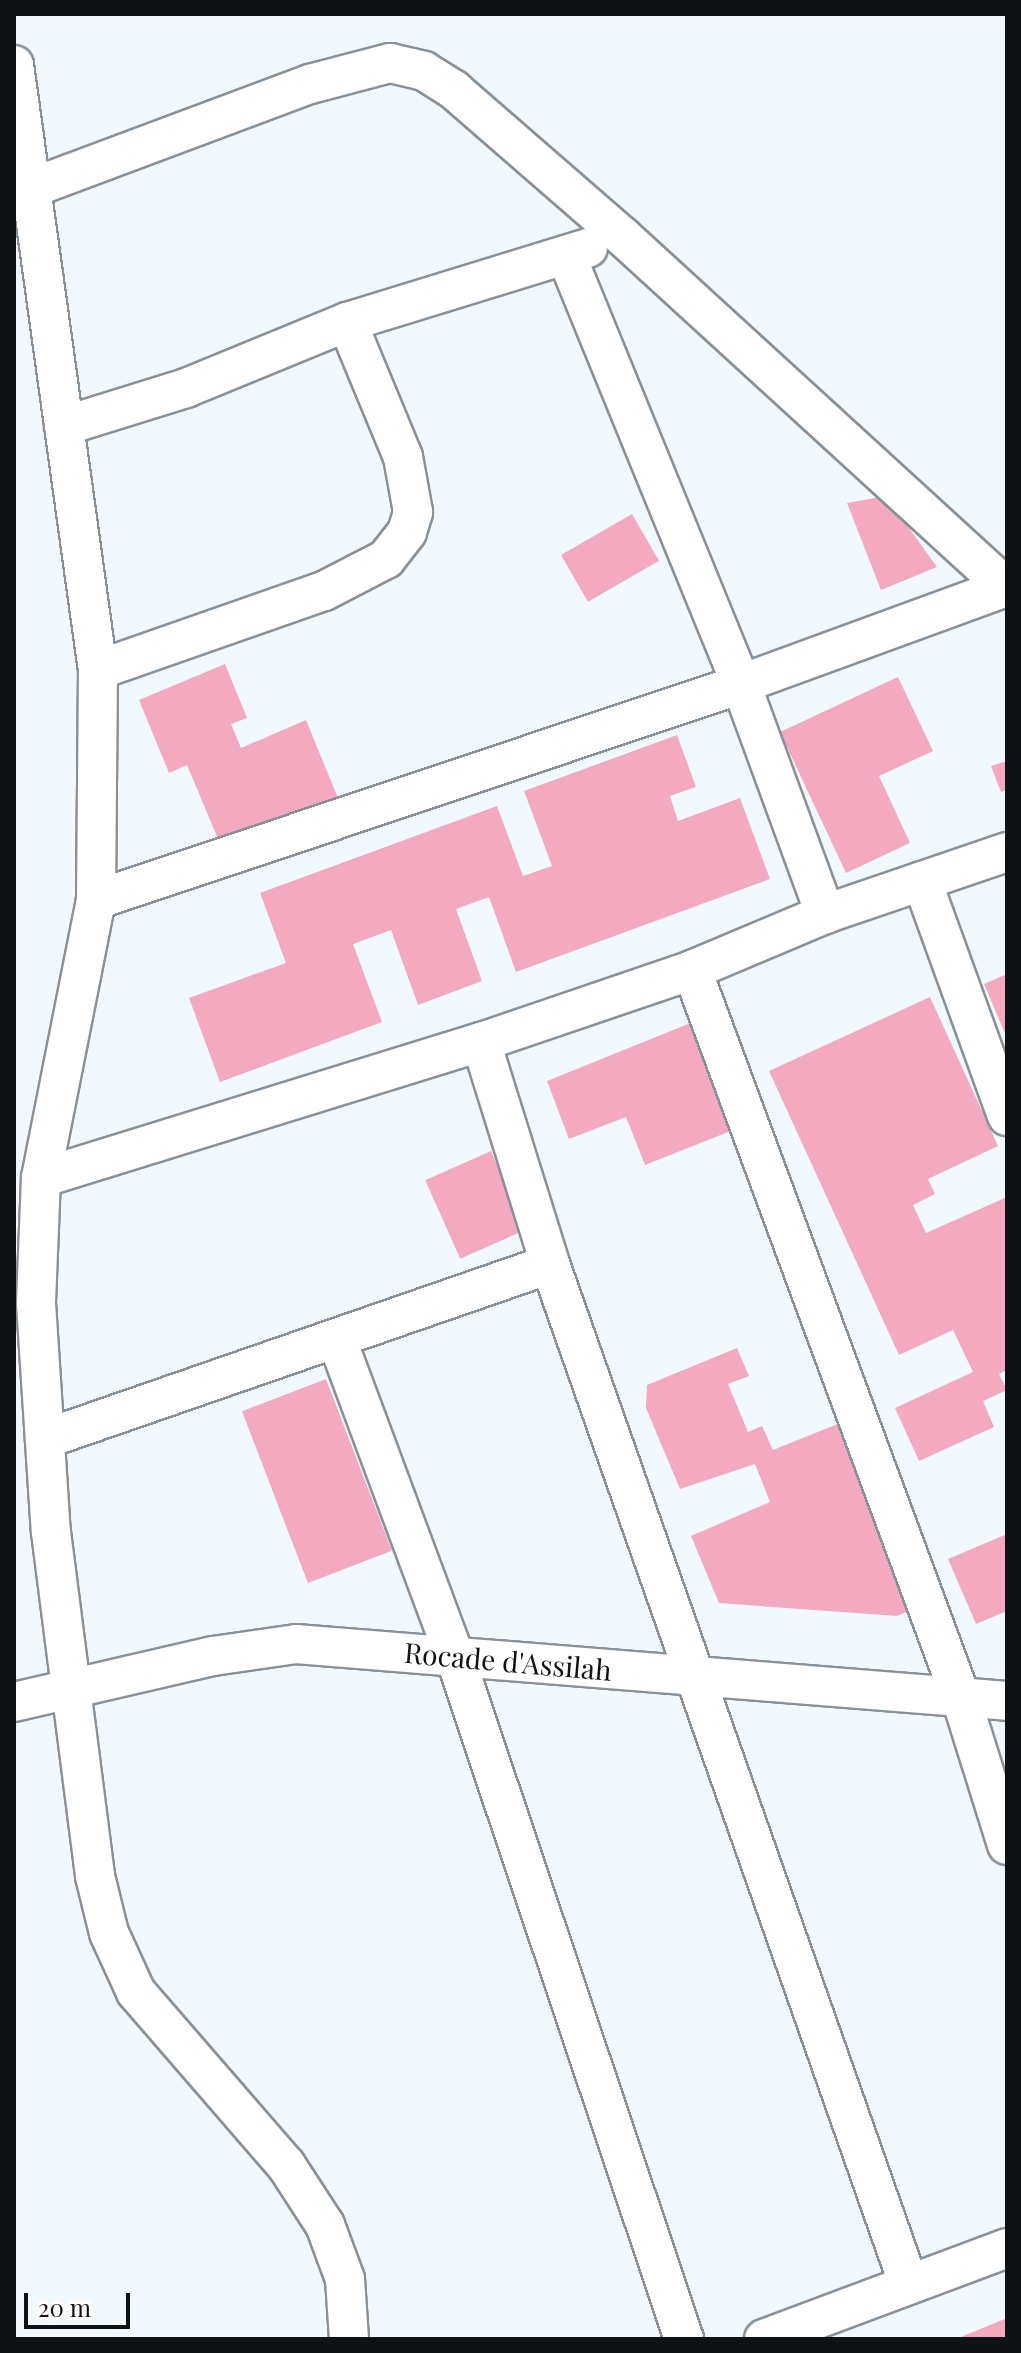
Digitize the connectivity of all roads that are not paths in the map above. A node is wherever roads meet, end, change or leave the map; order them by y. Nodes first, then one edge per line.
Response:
1 (14, 65) edge
2 (29, 189) junction
3 (622, 236) junction
4 (566, 255) junction
5 (347, 322) junction
6 (64, 426) junction
7 (1007, 588) edge
8 (98, 670) junction
9 (741, 684) junction
10 (1007, 852) edge
11 (922, 881) junction
12 (96, 900) junction
13 (825, 914) junction
14 (692, 970) junction
15 (481, 1042) junction
16 (1007, 1116) edge
17 (41, 1178) junction
18 (550, 1264) junction
19 (337, 1340) junction
20 (45, 1439) junction
21 (455, 1657) junction
22 (698, 1676) junction
23 (74, 1687) junction
24 (961, 1698) junction
25 (1007, 1701) edge
26 (14, 1702) edge
27 (1007, 1845) edge
28 (1007, 2248) edge
29 (909, 2285) junction
30 (349, 2339) edge
31 (684, 2339) edge
32 (764, 2339) edge

1 - 2 street
2 - 3 street
2 - 6 street
3 - 4 street
3 - 7 street
4 - 5 street
4 - 9 street
5 - 6 street
5 - 8 street
6 - 8 street
7 - 9 street
8 - 12 street
9 - 12 street
9 - 13 street
10 - 11 street
11 - 13 street
11 - 16 street
12 - 17 street
13 - 14 street
14 - 15 street
14 - 24 street
15 - 17 street
15 - 18 street
17 - 20 street
18 - 19 street
18 - 22 street
19 - 20 street
19 - 21 street
20 - 23 street
21 - 22 street, Rocade d'Assilah
21 - 23 street, Rocade d'Assilah
21 - 31 street
22 - 24 street, Rocade d'Assilah
22 - 29 street
23 - 26 street, Rocade d'Assilah
23 - 30 street
24 - 25 street, Rocade d'Assilah
24 - 27 street
28 - 29 street
29 - 32 street

